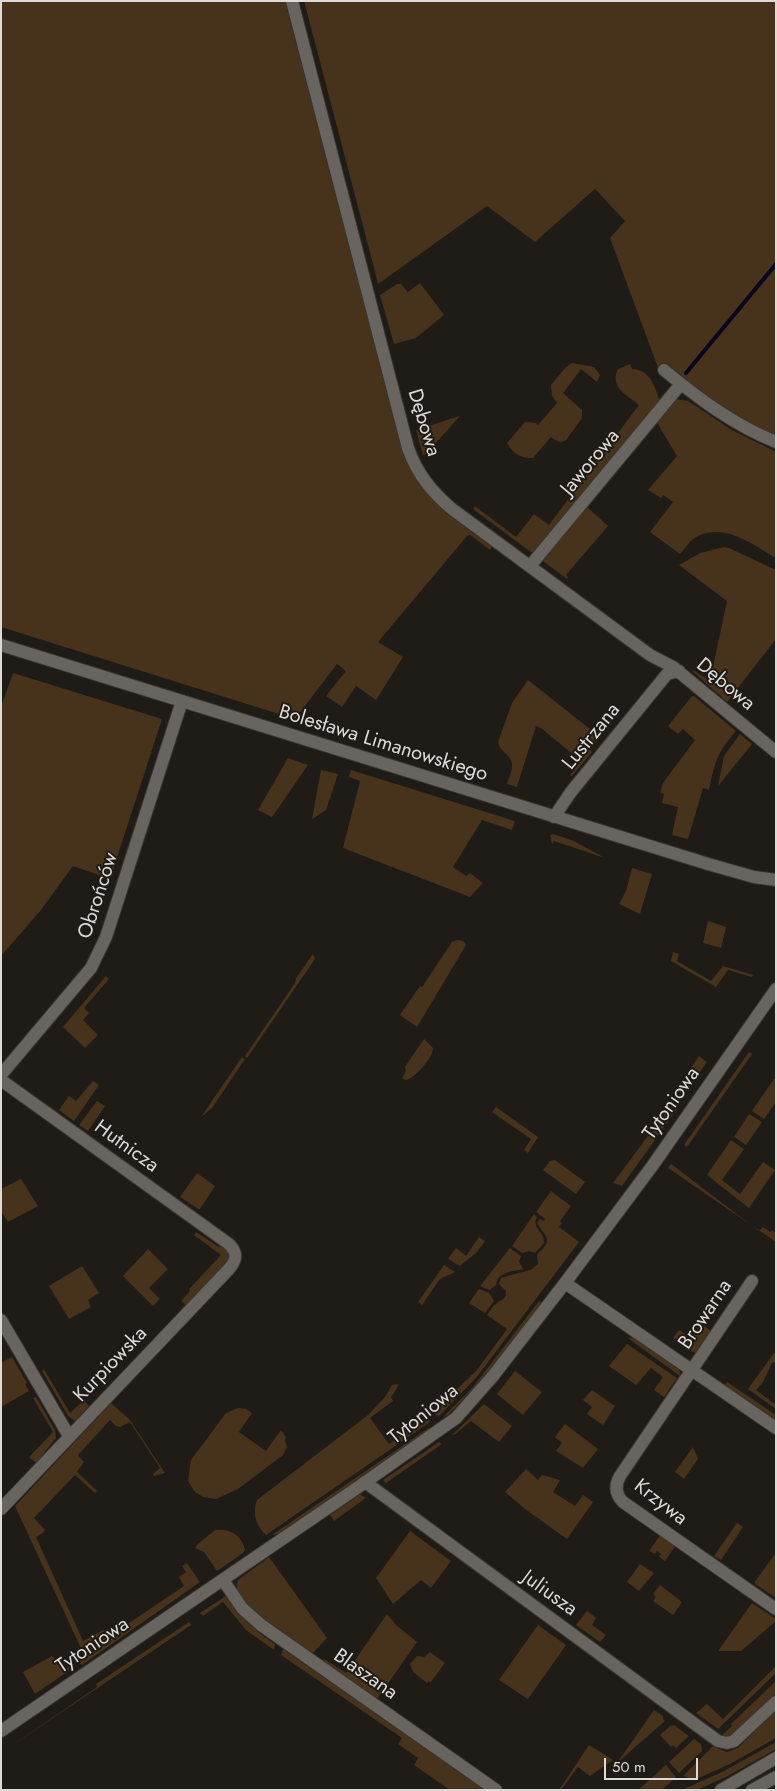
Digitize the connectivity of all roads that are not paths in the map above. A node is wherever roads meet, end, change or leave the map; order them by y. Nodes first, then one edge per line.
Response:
1 (292, 1) edge
2 (664, 370) dead end
3 (681, 384) junction
4 (776, 442) edge
5 (530, 566) junction
6 (1, 645) edge
7 (650, 654) junction
8 (679, 671) junction
9 (661, 682) junction
10 (182, 701) junction
11 (776, 752) edge
12 (554, 817) junction
13 (754, 877) junction
14 (776, 880) edge
15 (776, 890) edge
16 (776, 989) edge
17 (1, 1075) edge
18 (1, 1080) edge
19 (229, 1244) joint
20 (752, 1280) dead end
21 (565, 1283) junction
22 (1, 1320) edge
23 (692, 1370) junction
24 (776, 1428) edge
25 (69, 1436) junction
26 (365, 1482) junction
27 (1, 1508) edge
28 (223, 1580) junction
29 (776, 1609) edge
30 (776, 1702) edge
31 (1, 1731) edge
32 (776, 1758) edge
33 (776, 1777) edge
34 (496, 1790) edge
35 (721, 1790) edge
36 (752, 1790) edge

1 - 5 street, Dębowa
2 - 3 street
3 - 4 street
3 - 5 street, Jaworowa
5 - 7 street, Dębowa
6 - 10 street, Bolesława Limanowskiego
7 - 8 street, Dębowa
7 - 9 street
8 - 9 street, Lustrzana
8 - 11 street, Dębowa
9 - 12 street, Lustrzana
10 - 12 street, Bolesława Limanowskiego
10 - 17 street, Obrońców
12 - 13 street, Bolesława Limanowskiego
13 - 14 street, Bolesława Limanowskiego
13 - 15 street, Bolesława Limanowskiego
16 - 21 street, Tytoniowa
18 - 19 street, Hutnicza
19 - 25 street, Kurpiowska
20 - 23 street, Browarna
21 - 23 street
21 - 26 street, Tytoniowa
22 - 25 street
23 - 24 street
23 - 29 street, Krzywa
25 - 27 street, Kurpiowska
26 - 28 street, Tytoniowa
26 - 30 street, Juliusza
28 - 31 street, Tytoniowa
28 - 34 street, Blaszana
32 - 35 street
33 - 36 street

